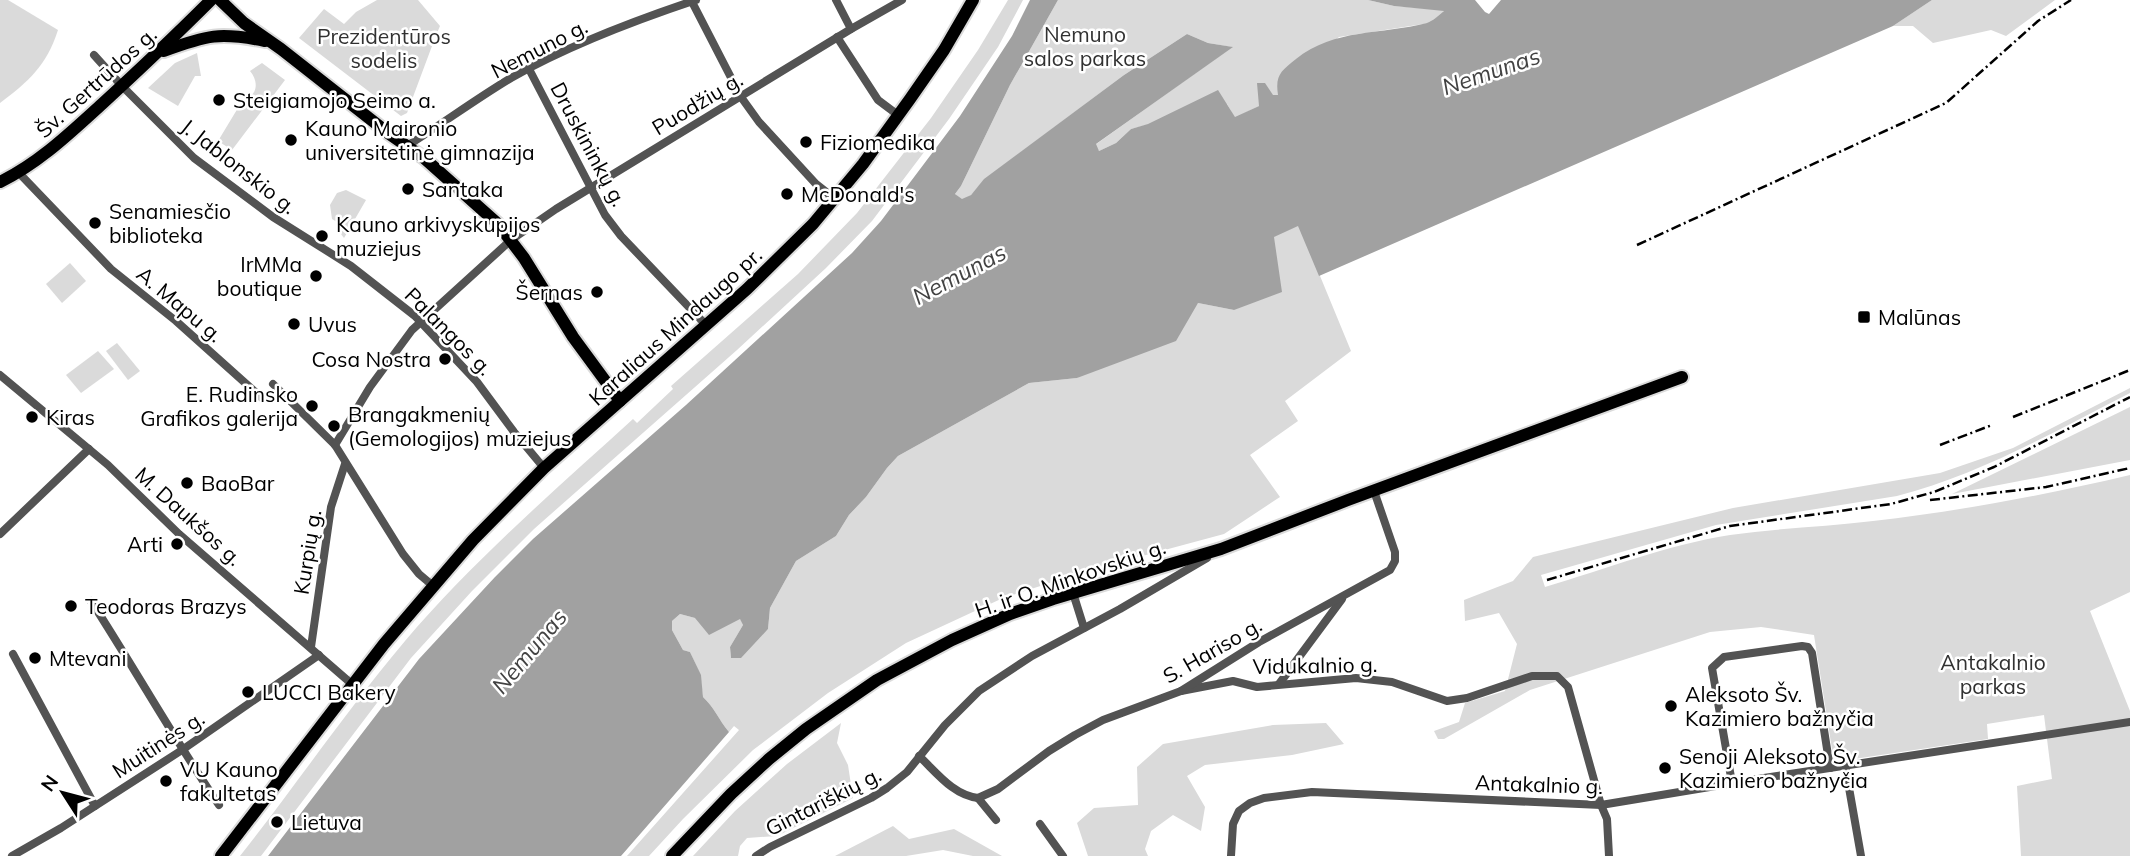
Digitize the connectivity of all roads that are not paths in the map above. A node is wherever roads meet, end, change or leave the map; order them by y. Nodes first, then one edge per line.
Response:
1 (211, 0) edge
2 (220, 0) edge
3 (836, 0) edge
4 (902, 0) edge
5 (973, 0) edge
6 (693, 1) edge
7 (851, 29) junction
8 (837, 37) junction
9 (271, 42) junction
10 (158, 54) junction
11 (94, 55) dead end
12 (529, 69) junction
13 (122, 86) junction
14 (741, 97) junction
15 (898, 115) junction
16 (407, 146) junction
17 (19, 173) junction
18 (0, 182) edge
19 (590, 188) junction
20 (835, 199) junction
21 (512, 240) junction
22 (344, 262) joint
23 (420, 322) junction
24 (706, 326) junction
25 (0, 375) edge
26 (1682, 377) dead end
27 (273, 384) dead end
28 (263, 399) dead end
29 (620, 401) junction
30 (335, 445) junction
31 (89, 449) junction
32 (345, 464) junction
33 (544, 468) junction
34 (1374, 491) junction
35 (0, 534) edge
36 (1220, 550) junction
37 (432, 585) junction
38 (1073, 593) junction
39 (1344, 595) junction
40 (91, 601) dead end
41 (1084, 628) junction
42 (311, 647) junction
43 (13, 654) dead end
44 (319, 655) junction
45 (1279, 684) junction
46 (353, 685) junction
47 (1181, 691) junction
48 (2130, 722) edge
49 (182, 750) junction
50 (919, 756) junction
51 (1845, 765) junction
52 (1830, 768) junction
53 (1732, 783) junction
54 (978, 798) junction
55 (219, 805) dead end
56 (1601, 805) junction
57 (95, 806) junction
58 (996, 820) dead end
59 (1040, 824) dead end
60 (1061, 854) edge
61 (12, 856) edge
62 (221, 856) edge
63 (672, 856) edge
64 (756, 856) edge
65 (1231, 856) edge
66 (1609, 856) edge
67 (1861, 856) edge

1 - 10 main road, Šv. Gertrūdos g.
2 - 9 main road
3 - 7 street
4 - 7 street, Puodžių g.
5 - 15 main road, Karaliaus Mindaugo pr.
6 - 12 street, Nemuno g.
6 - 14 street
7 - 8 street, Puodžių g.
8 - 14 street, Puodžių g.
8 - 15 street
9 - 10 main road
9 - 16 main road
10 - 13 main road, Šv. Gertrūdos g.
11 - 13 street, J. Jablonskio g.
12 - 16 street, Nemuno g.
12 - 19 street, Druskininkų g.
13 - 17 main road, Šv. Gertrūdos g.
13 - 22 street, J. Jablonskio g.
14 - 19 street, Puodžių g.
14 - 20 street
15 - 20 main road, Karaliaus Mindaugo pr.
16 - 21 main road
17 - 18 main road, Šv. Gertrūdos g.
17 - 28 street, A. Mapu g.
19 - 21 street, Puodžių g.
19 - 24 street, Druskininkų g.
20 - 24 main road, Karaliaus Mindaugo pr.
21 - 23 street
21 - 29 main road
22 - 23 street, Palangos g.
23 - 30 street
23 - 33 street, Palangos g.
24 - 29 main road, Karaliaus Mindaugo pr.
25 - 31 street, M. Daukšos g.
26 - 34 main road, H. ir O. Minkovskių g.
27 - 30 street
29 - 33 main road, Karaliaus Mindaugo pr.
30 - 32 street
31 - 35 street
31 - 42 street, M. Daukšos g.
32 - 37 street
32 - 42 street, Kurpių g.
33 - 37 main road, Karaliaus Mindaugo pr.
34 - 36 main road, H. ir O. Minkovskių g.
34 - 39 street, S. Hariso g.
36 - 38 main road, H. ir O. Minkovskių g.
36 - 41 street, H. ir O. Minkovskių g.
37 - 46 main road, Karaliaus Mindaugo pr.
38 - 41 street
38 - 63 main road, H. ir O. Minkovskių g.
39 - 45 street
39 - 47 street, S. Hariso g.
40 - 49 street
41 - 50 street, H. ir O. Minkovskių g.
42 - 44 street, M. Daukšos g.
43 - 57 street
44 - 46 street, M. Daukšos g.
44 - 49 street, Muitinės g.
45 - 47 street, Vidukalnio g.
45 - 56 street, Vidukalnio g.
46 - 62 main road, Karaliaus Mindaugo pr.
47 - 54 street, S. Hariso g.
48 - 51 street, Antakalnio g.
49 - 55 street
49 - 57 street, Muitinės g.
50 - 54 street
50 - 64 street, Gintariškių g.
51 - 52 street, Antakalnio g.
51 - 67 street
52 - 53 street, Antakalnio g.
52 - 53 street
53 - 56 street, Antakalnio g.
54 - 58 street
56 - 65 street, Antakalnio g.
56 - 66 street, Vidukalnio g.
57 - 61 street, Muitinės g.
59 - 60 street

